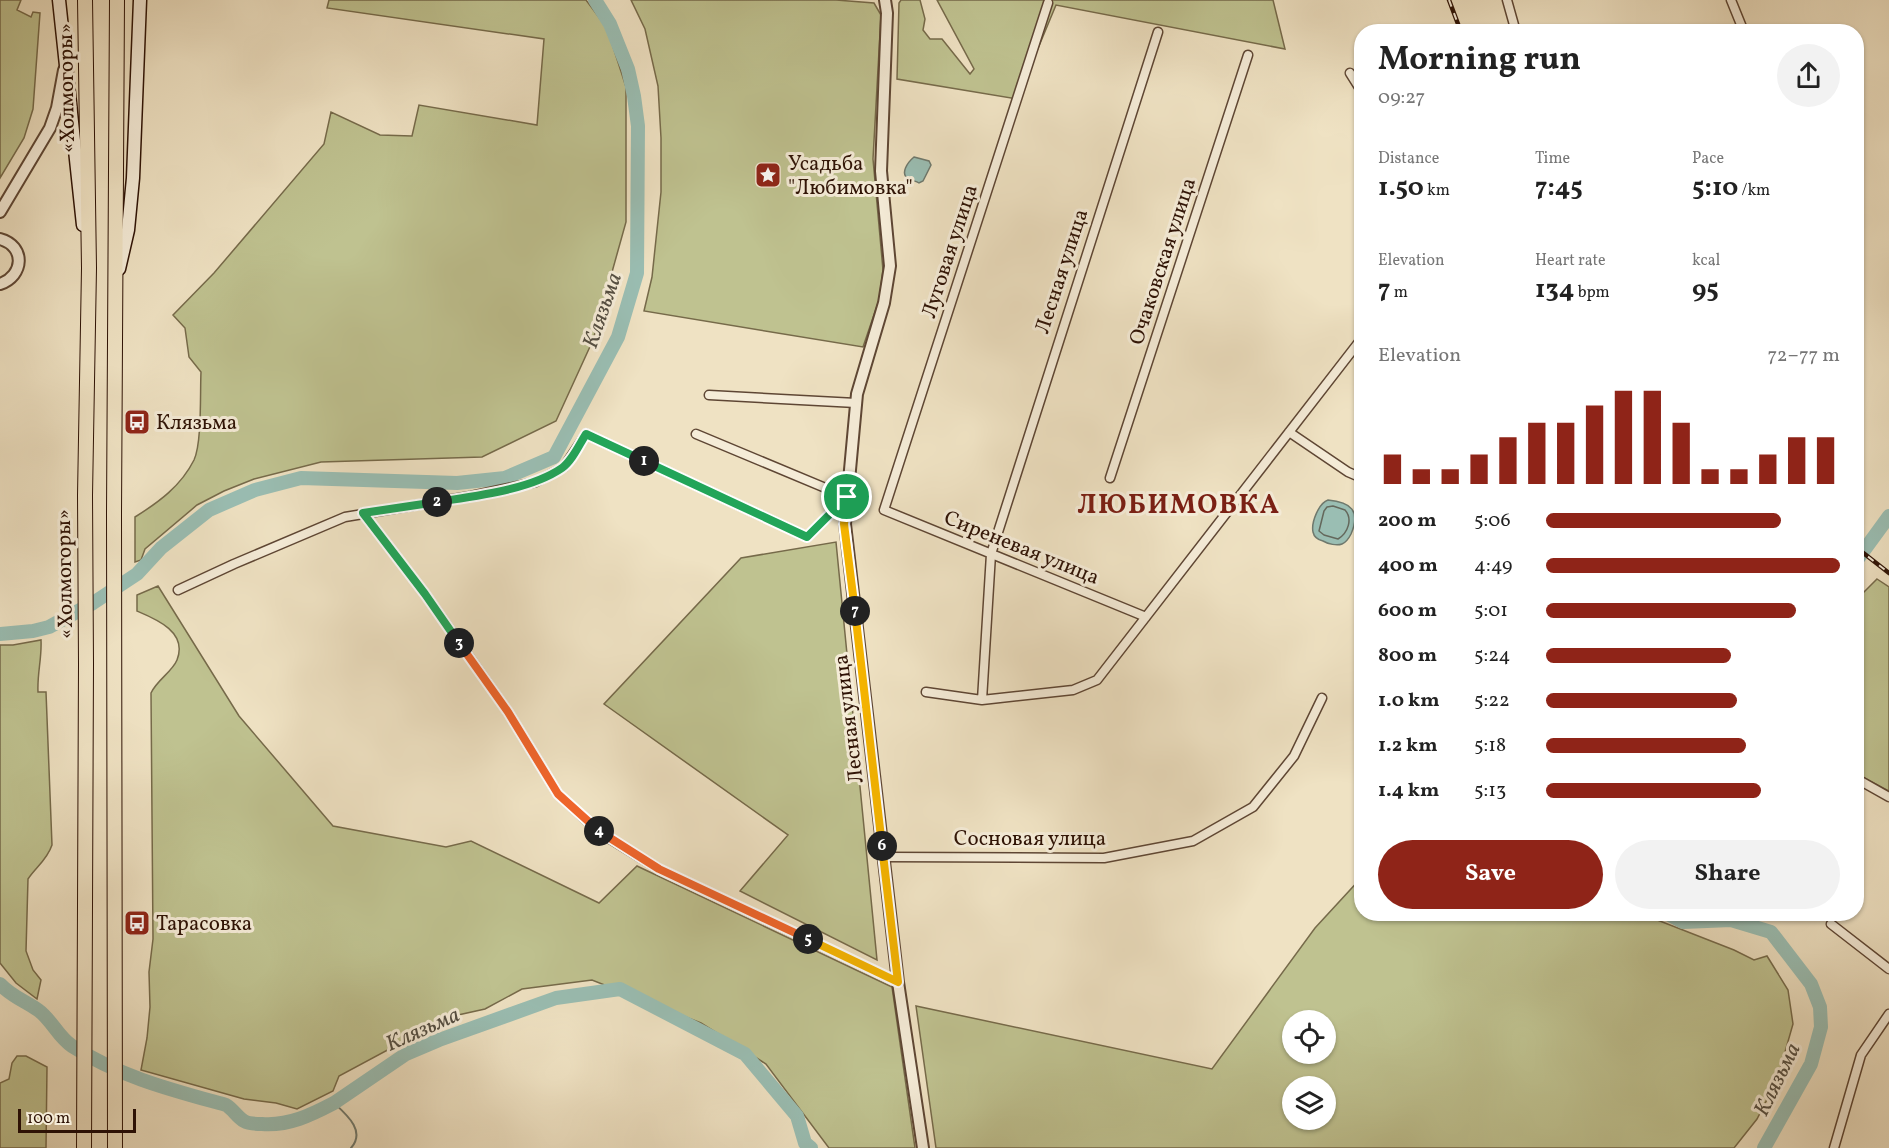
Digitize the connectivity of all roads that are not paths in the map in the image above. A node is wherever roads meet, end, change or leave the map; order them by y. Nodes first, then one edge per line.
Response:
1 (59, 0) edge
2 (86, 0) edge
3 (117, 0) edge
4 (140, 0) edge
5 (885, 0) edge
6 (1507, 0) edge
7 (1731, 0) edge
8 (1048, 3) dead end
9 (1514, 24) edge
10 (1741, 24) edge
11 (1158, 32) dead end
12 (1248, 55) dead end
13 (65, 64) junction
14 (1350, 73) dead end
15 (1354, 79) edge
16 (0, 212) edge
17 (0, 239) edge
18 (89, 268) junction
19 (0, 284) edge
20 (115, 288) junction
21 (1354, 348) edge
22 (709, 395) dead end
23 (856, 403) junction
24 (1289, 432) junction
25 (696, 434) dead end
26 (1354, 475) edge
27 (1110, 478) dead end
28 (847, 497) junction
29 (884, 510) joint
30 (363, 513) junction
31 (991, 554) junction
32 (178, 590) dead end
33 (1146, 617) junction
34 (926, 692) dead end
35 (1322, 698) dead end
36 (982, 700) junction
37 (1864, 784) edge
38 (1889, 797) edge
39 (884, 857) junction
40 (1831, 924) dead end
41 (1889, 969) edge
42 (898, 982) junction
43 (1889, 1014) edge
44 (84, 1148) edge
45 (117, 1148) edge
46 (923, 1148) edge
47 (1834, 1148) edge

1 - 13 main road
2 - 18 highway, «Холмогоры»
3 - 20 highway
4 - 20 main road
5 - 23 street, Лесная улица
6 - 9 street
7 - 10 street
8 - 29 street, Луговая улица
11 - 31 street, Лесная улица
12 - 27 street, Очаковская улица
13 - 16 street
13 - 18 main road
14 - 15 street
17 - 19 street
18 - 44 highway, «Холмогоры»
20 - 45 highway
21 - 24 street
22 - 23 street
23 - 28 street, Лесная улица
24 - 26 street
24 - 33 street
25 - 28 street
28 - 30 street
28 - 39 street, Лесная улица
29 - 31 street, Сиреневая улица
30 - 32 street
30 - 42 street
31 - 33 street, Сиреневая улица
31 - 36 street, Лесная улица
33 - 36 street
34 - 36 street
35 - 39 street, Сосновая улица
37 - 38 street
39 - 42 street, Лесная улица
40 - 41 street
42 - 46 street, Лесная улица
43 - 47 street

